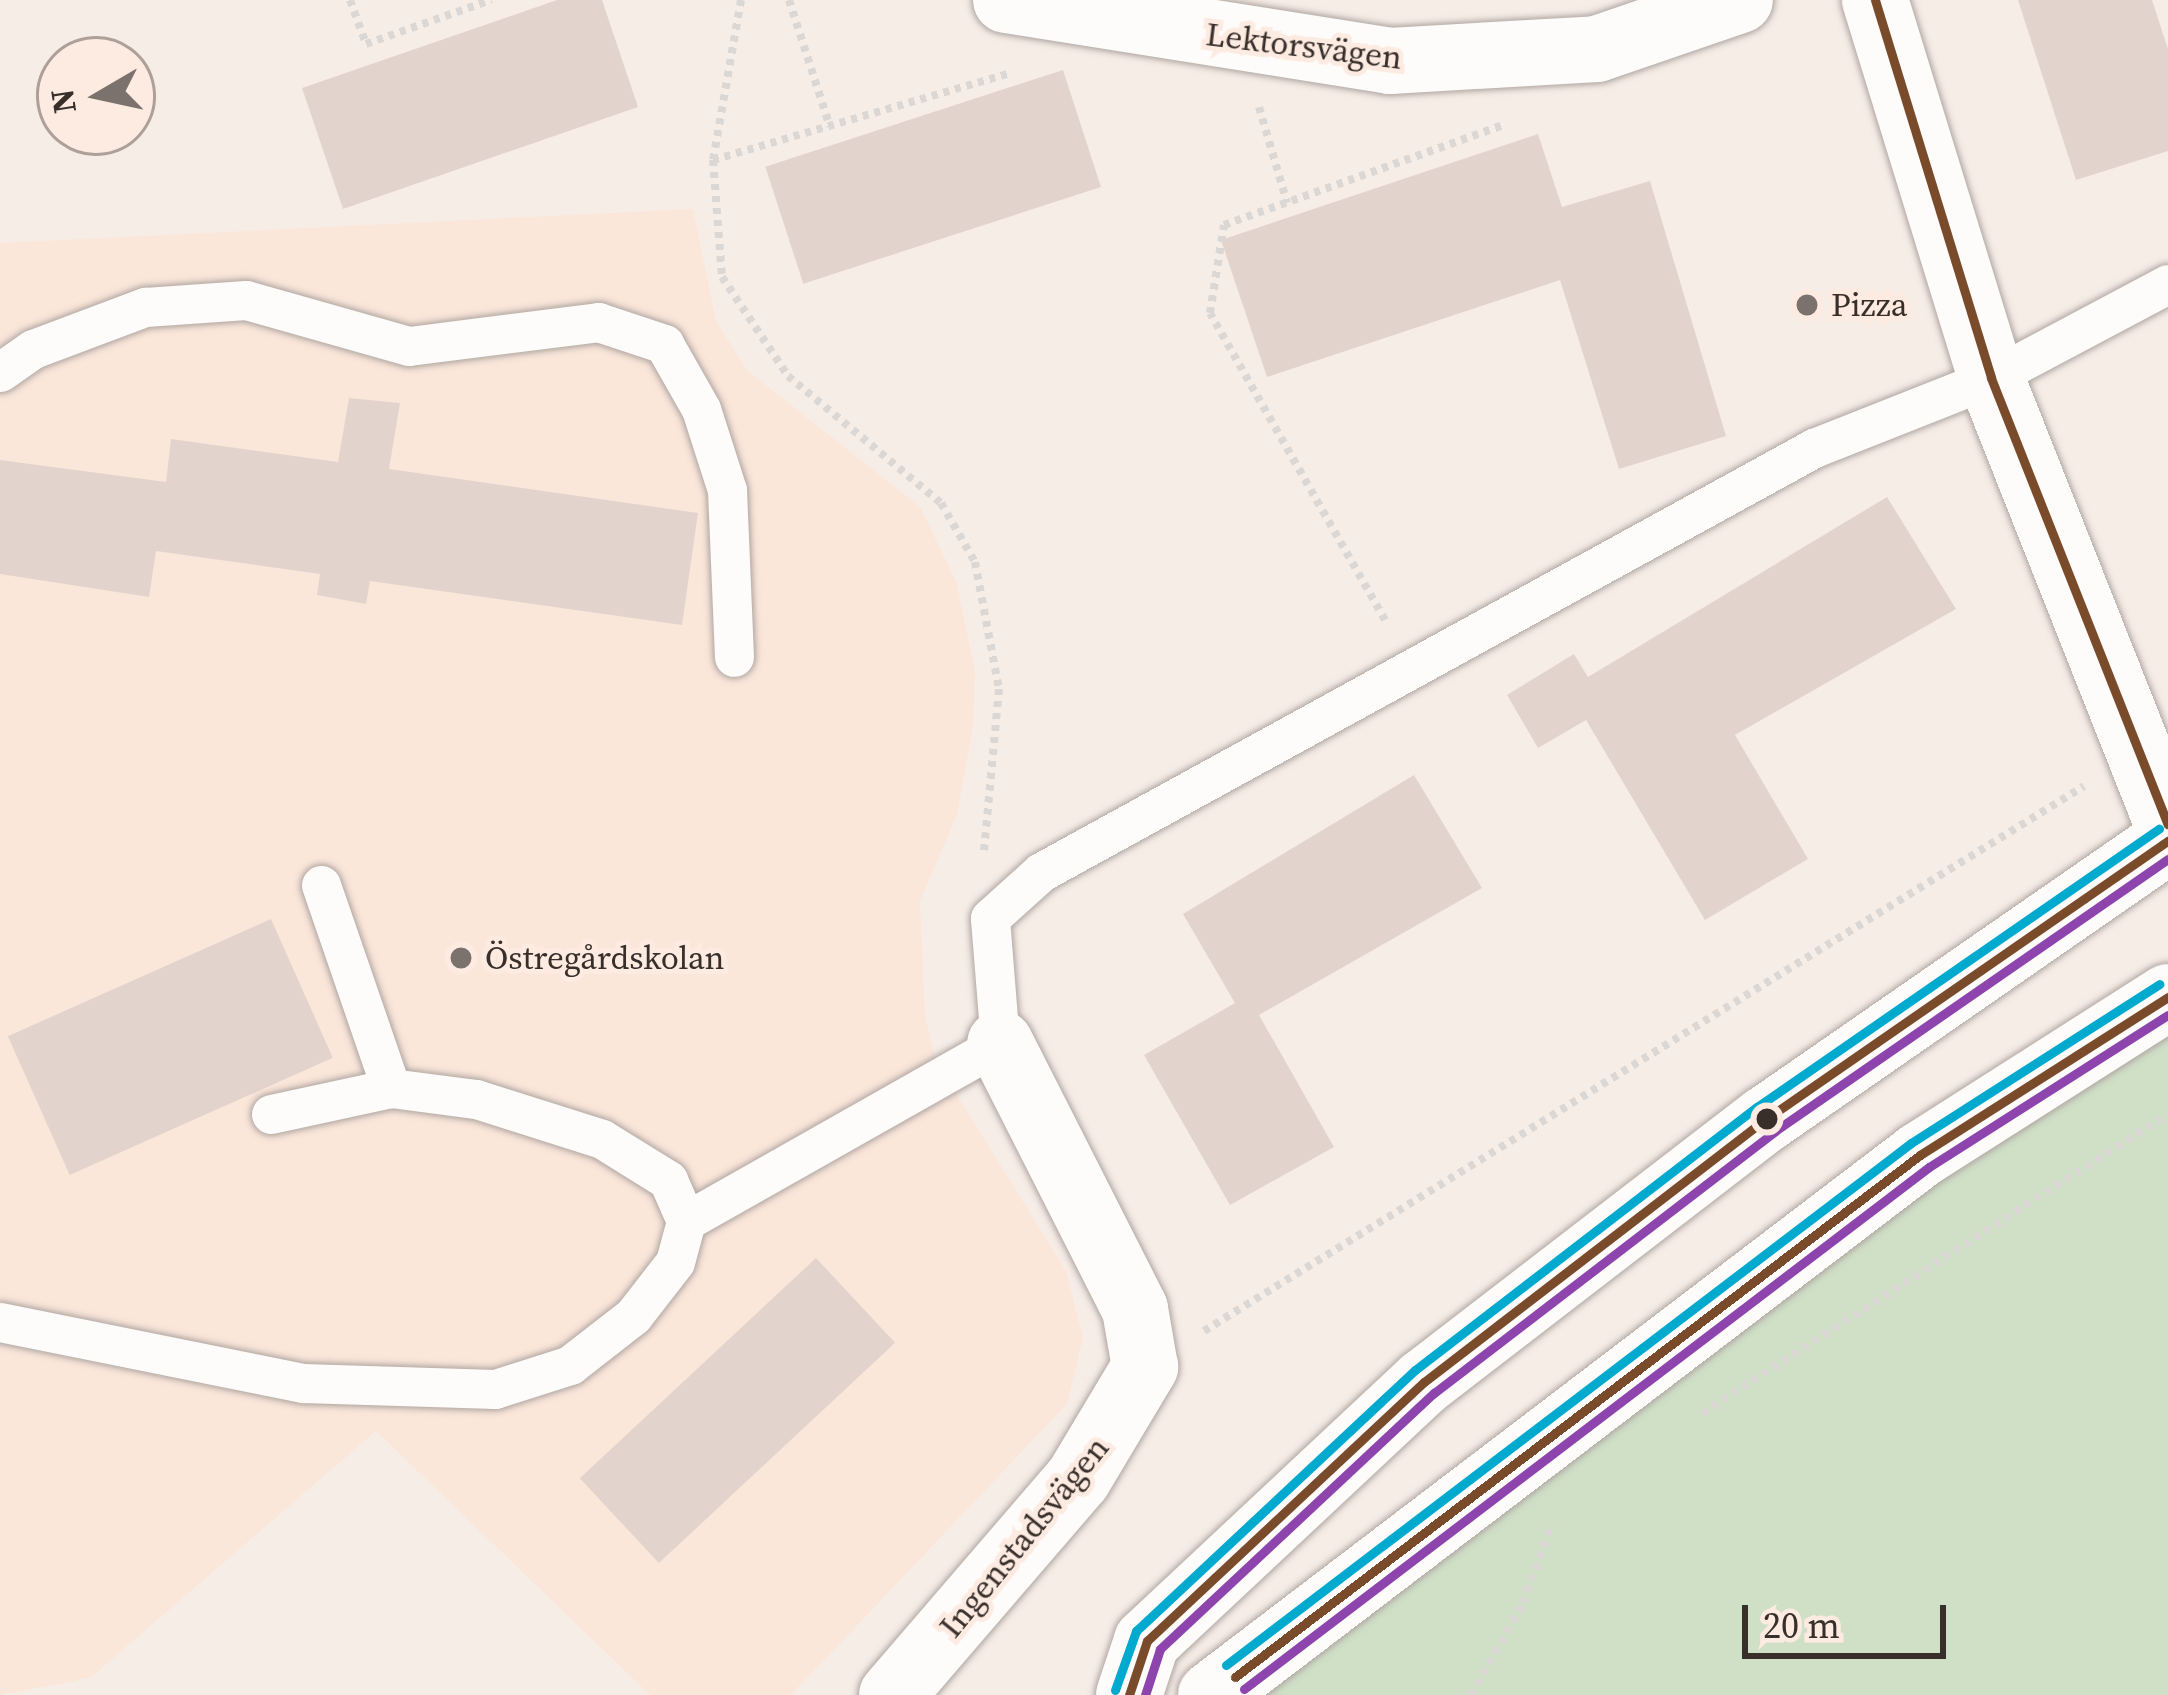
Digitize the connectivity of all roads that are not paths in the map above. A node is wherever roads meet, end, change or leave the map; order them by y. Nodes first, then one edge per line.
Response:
1 (1006, 0) edge
2 (1740, 0) edge
3 (1875, 0) edge
4 (2168, 284) edge
5 (0, 372) edge
6 (1991, 378) junction
7 (734, 657) dead end
8 (2168, 824) edge
9 (2168, 842) edge
10 (321, 885) dead end
11 (2168, 997) edge
12 (1000, 1043) junction
13 (391, 1088) junction
14 (271, 1114) dead end
15 (686, 1221) junction
16 (0, 1322) edge
17 (892, 1695) edge
18 (1129, 1695) edge
19 (1211, 1695) edge

1 - 2 main road, Lektorsvägen
3 - 6 main road
4 - 6 lane
5 - 7 lane
6 - 8 main road
6 - 12 lane
9 - 18 main road
10 - 13 lane
11 - 19 main road
12 - 15 lane
12 - 17 main road, Ingenstadsvägen
13 - 14 lane
13 - 15 lane
15 - 16 lane

